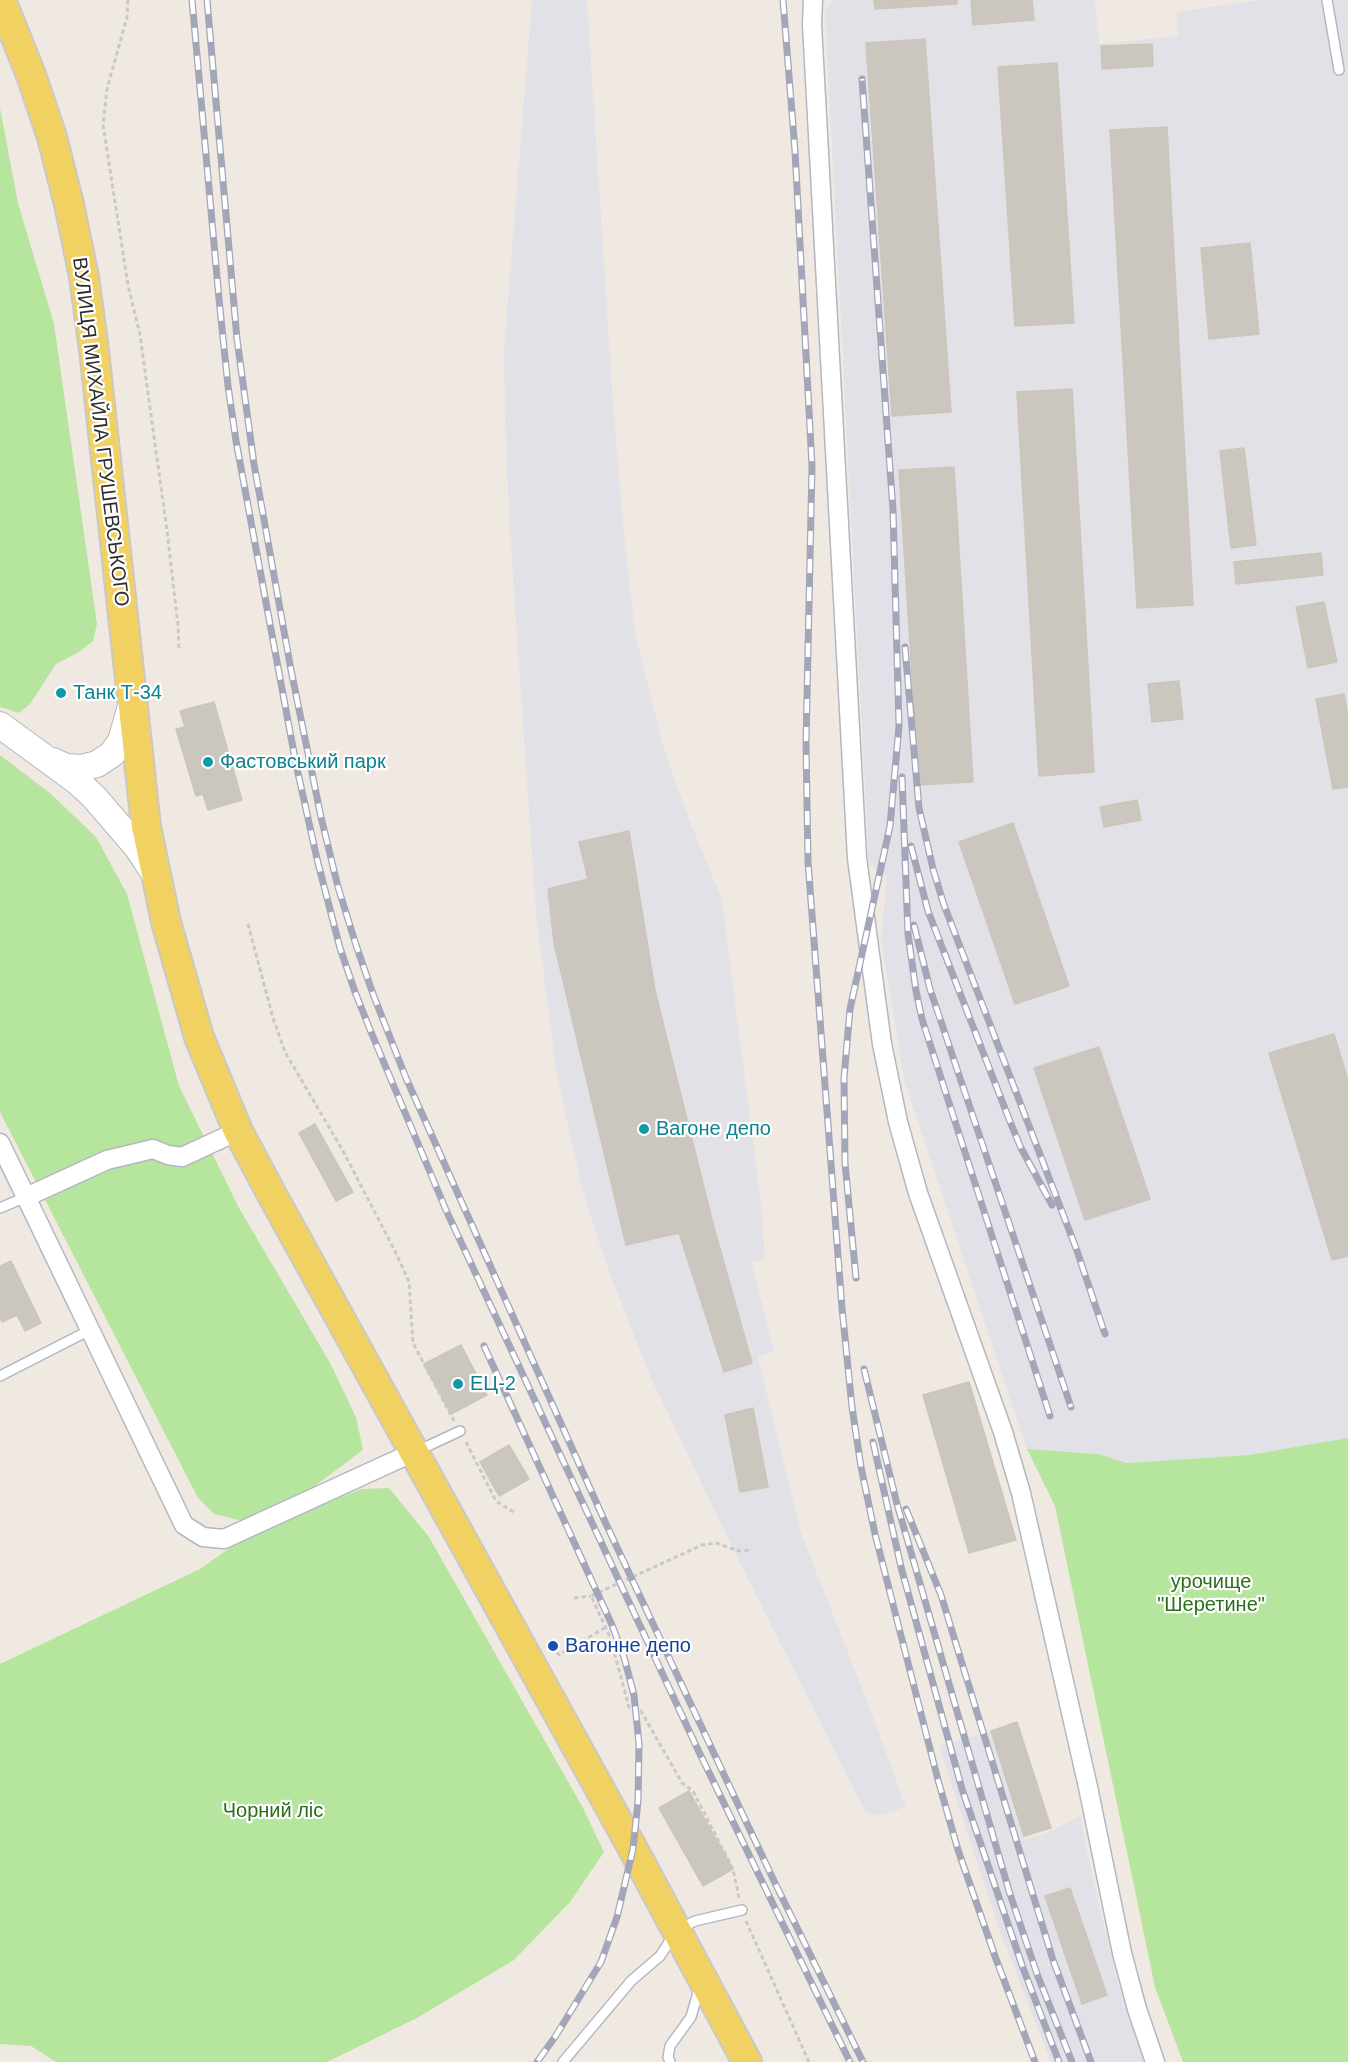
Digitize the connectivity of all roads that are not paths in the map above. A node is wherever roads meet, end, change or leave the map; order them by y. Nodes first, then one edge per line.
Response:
1 (1, 0) edge
2 (813, 0) edge
3 (1327, 0) edge
4 (1339, 70) dead end
5 (132, 703) junction
6 (0, 724) edge
7 (45, 758) junction
8 (155, 875) junction
9 (238, 1131) junction
10 (0, 1143) edge
11 (26, 1197) junction
12 (0, 1209) edge
13 (90, 1330) junction
14 (0, 1376) edge
15 (460, 1431) road end
16 (414, 1452) junction
17 (742, 1910) road end
18 (677, 1930) junction
19 (701, 1975) junction
20 (563, 2062) edge
21 (670, 2062) edge
22 (747, 2062) edge
23 (1155, 2062) edge

1 - 5 main road, ВУЛИЦЯ МИХАЙЛА ГРУШЕВСЬКОГО
2 - 23 street
3 - 4 lane
5 - 7 street
5 - 8 main road, ВУЛИЦЯ МИХАЙЛА ГРУШЕВСЬКОГО
6 - 7 street
7 - 8 street
8 - 9 main road, ВУЛИЦЯ МИХАЙЛА ГРУШЕВСЬКОГО
9 - 11 street
9 - 16 main road, ВУЛИЦЯ МИХАЙЛА ГРУШЕВСЬКОГО
10 - 11 street
11 - 12 lane
11 - 13 street
13 - 14 lane
13 - 16 street
15 - 16 lane
16 - 18 main road, ВУЛИЦЯ МИХАЙЛА ГРУШЕВСЬКОГО
17 - 18 lane
18 - 19 main road, ВУЛИЦЯ МИХАЙЛА ГРУШЕВСЬКОГО
18 - 20 lane
19 - 21 lane
19 - 22 main road, ВУЛИЦЯ МИХАЙЛА ГРУШЕВСЬКОГО

